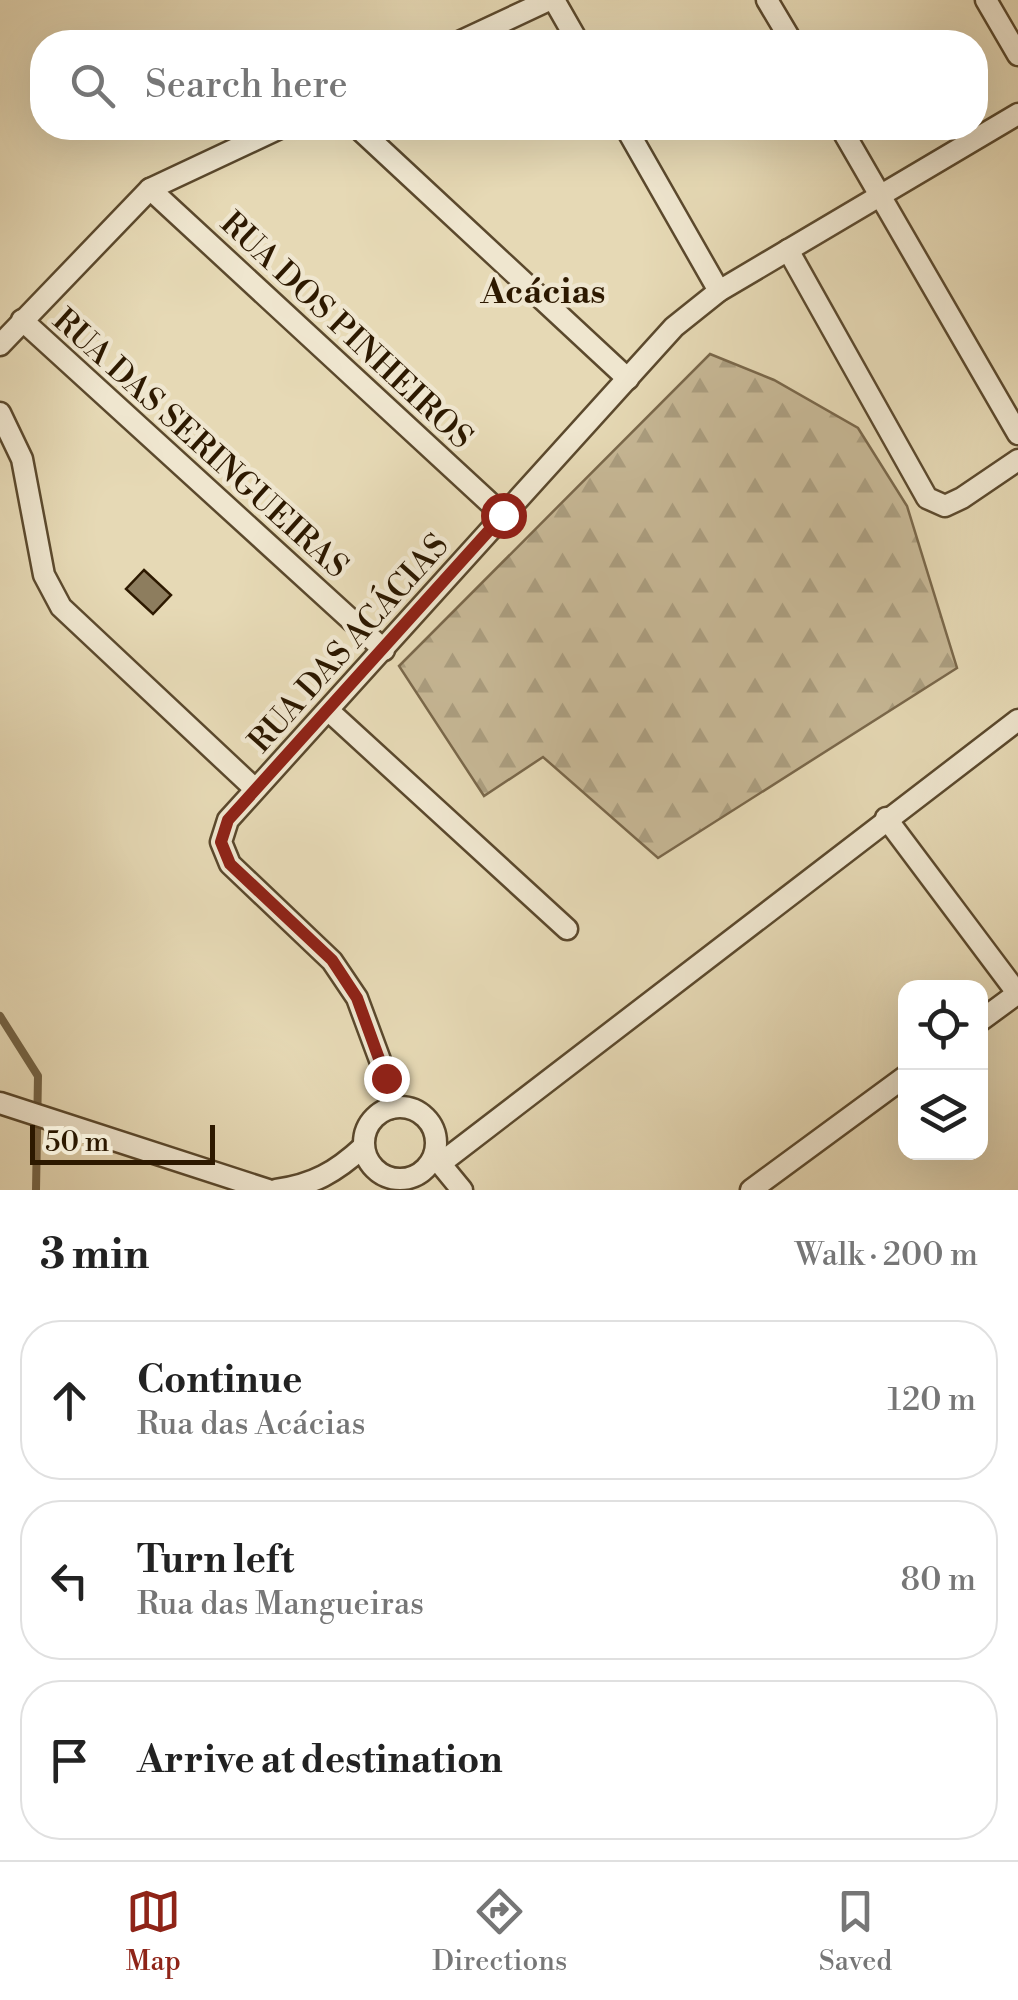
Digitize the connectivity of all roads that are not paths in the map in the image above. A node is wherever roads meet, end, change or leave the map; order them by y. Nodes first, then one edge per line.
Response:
1 (551, 0) edge
2 (768, 0) edge
3 (986, 0) edge
4 (485, 30) edge
5 (570, 30) edge
6 (785, 30) edge
7 (1018, 54) edge
8 (1018, 114) edge
9 (988, 132) edge
10 (254, 140) edge
11 (371, 140) edge
12 (633, 140) edge
13 (848, 140) edge
14 (974, 140) edge
15 (150, 188) junction
16 (880, 196) junction
17 (788, 250) junction
18 (719, 291) junction
19 (22, 320) junction
20 (0, 345) edge
21 (628, 379) junction
22 (0, 413) edge
23 (1018, 434) edge
24 (1018, 460) edge
25 (503, 515) junction
26 (384, 650) junction
27 (329, 711) junction
28 (1018, 720) edge
29 (255, 789) junction
30 (886, 818) junction
31 (567, 929) dead end
32 (1018, 993) edge
33 (988, 1015) edge
34 (898, 1082) edge
35 (3, 1103) edge
36 (391, 1108) junction
37 (363, 1146) junction
38 (437, 1160) junction
39 (390, 1185) edge
40 (268, 1190) edge
41 (276, 1190) edge
42 (462, 1190) edge
43 (751, 1190) edge

1 - 4 street
1 - 5 street
2 - 6 street
3 - 7 street
8 - 9 street, RUA DAS ACÁCIAS
10 - 15 street
11 - 21 street
12 - 18 street
13 - 16 street
14 - 16 street, RUA DAS ACÁCIAS
15 - 19 street
15 - 25 street, RUA DOS PINHEIROS
16 - 17 street, RUA DAS ACÁCIAS
16 - 23 street
17 - 18 street, RUA DAS ACÁCIAS
17 - 24 street
18 - 21 street, RUA DAS ACÁCIAS
19 - 20 street
19 - 26 street, RUA DAS SERINGUEIRAS
21 - 25 street, RUA DAS ACÁCIAS
22 - 29 street
25 - 26 street, RUA DAS ACÁCIAS
26 - 27 street, RUA DAS ACÁCIAS
27 - 29 street, RUA DAS ACÁCIAS
27 - 31 street
28 - 30 street
29 - 36 street, RUA DAS ACÁCIAS
30 - 32 street
30 - 38 street
32 - 33 street
34 - 43 street
35 - 40 street
36 - 37 street
36 - 38 street
37 - 39 street
37 - 41 street
38 - 39 street
38 - 42 street

